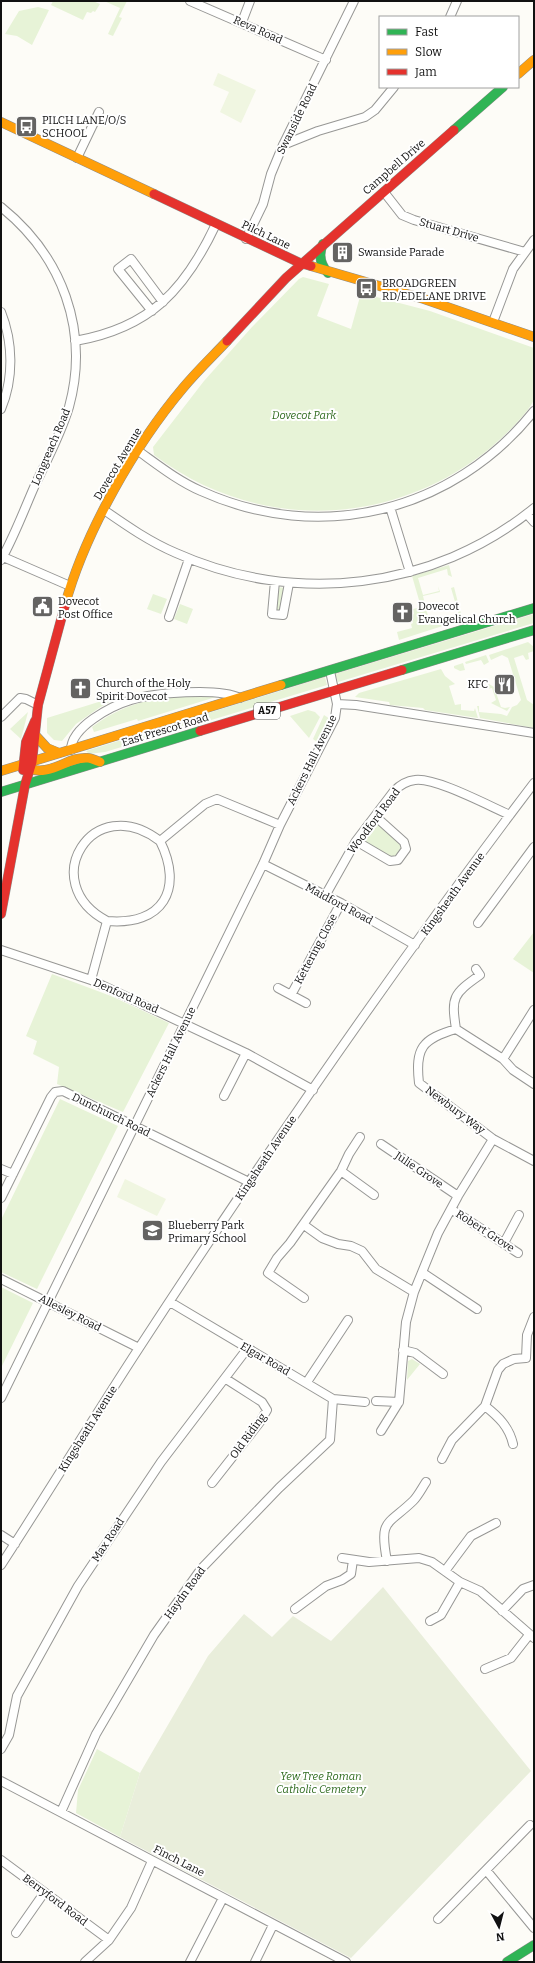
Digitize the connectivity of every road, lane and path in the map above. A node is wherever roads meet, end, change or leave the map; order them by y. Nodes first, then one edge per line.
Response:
1 (190, 1) edge
2 (250, 1) edge
3 (354, 1) edge
4 (457, 1) edge
5 (450, 16) edge
6 (242, 22) junction
7 (326, 60) junction
8 (534, 60) edge
9 (519, 73) edge
10 (393, 88) edge
11 (501, 88) edge
12 (99, 112) dead end
13 (1, 122) edge
14 (283, 145) junction
15 (77, 158) junction
16 (384, 192) junction
17 (1, 207) edge
18 (216, 224) junction
19 (246, 239) junction
20 (534, 240) edge
21 (322, 244) junction
22 (525, 252) junction
23 (300, 264) junction
24 (328, 273) junction
25 (163, 302) junction
26 (152, 311) junction
27 (1, 312) edge
28 (493, 322) junction
29 (534, 337) edge
30 (76, 341) junction
31 (1, 409) edge
32 (534, 411) edge
33 (137, 450) junction
34 (390, 507) junction
35 (534, 508) edge
36 (104, 510) junction
37 (527, 514) junction
38 (534, 522) edge
39 (2, 558) edge
40 (189, 559) junction
41 (410, 572) junction
42 (275, 581) junction
43 (289, 583) junction
44 (70, 586) junction
45 (534, 608) edge
46 (169, 617) dead end
47 (534, 630) edge
48 (330, 671) junction
49 (335, 690) junction
50 (240, 698) junction
51 (337, 704) junction
52 (38, 705) junction
53 (1, 716) edge
54 (35, 721) junction
55 (534, 733) edge
56 (36, 736) junction
57 (70, 750) junction
58 (59, 753) junction
59 (100, 762) junction
60 (28, 765) junction
61 (1, 771) edge
62 (534, 783) edge
63 (25, 785) junction
64 (2, 792) edge
65 (20, 811) junction
66 (375, 816) junction
67 (510, 816) junction
68 (280, 825) junction
69 (160, 841) junction
70 (356, 841) junction
71 (534, 846) edge
72 (263, 864) junction
73 (325, 896) junction
74 (3, 898) edge
75 (341, 903) junction
76 (1, 914) edge
77 (107, 922) junction
78 (478, 923) dead end
79 (415, 945) junction
80 (1, 950) edge
81 (476, 969) dead end
82 (91, 980) junction
83 (278, 988) dead end
84 (291, 995) junction
85 (306, 1003) dead end
86 (534, 1010) edge
87 (185, 1023) junction
88 (456, 1029) junction
89 (246, 1053) junction
90 (502, 1059) junction
91 (534, 1084) edge
92 (313, 1090) junction
93 (224, 1096) dead end
94 (135, 1126) junction
95 (360, 1138) dead end
96 (493, 1139) junction
97 (381, 1144) dead end
98 (534, 1161) edge
99 (1, 1169) edge
100 (341, 1171) junction
101 (13, 1174) junction
102 (249, 1182) junction
103 (374, 1195) dead end
104 (458, 1196) junction
105 (1, 1198) edge
106 (451, 1209) junction
107 (519, 1215) dead end
108 (304, 1225) junction
109 (504, 1243) junction
110 (518, 1253) dead end
111 (423, 1273) junction
112 (1, 1279) edge
113 (414, 1292) junction
114 (304, 1298) dead end
115 (48, 1301) junction
116 (170, 1302) junction
117 (477, 1309) dead end
118 (534, 1317) edge
119 (348, 1320) dead end
120 (139, 1348) junction
121 (248, 1349) junction
122 (403, 1350) junction
123 (530, 1358) edge
124 (443, 1374) dead end
125 (226, 1379) junction
126 (307, 1382) junction
127 (1, 1398) edge
128 (333, 1399) junction
129 (376, 1401) dead end
130 (365, 1402) dead end
131 (399, 1402) junction
132 (485, 1406) junction
133 (382, 1431) dead end
134 (513, 1444) dead end
135 (442, 1459) dead end
136 (426, 1482) dead end
137 (212, 1484) dead end
138 (496, 1524) dead end
139 (1, 1535) edge
140 (15, 1544) junction
141 (342, 1558) dead end
142 (353, 1560) junction
143 (387, 1561) junction
144 (1, 1565) edge
145 (445, 1571) junction
146 (460, 1582) junction
147 (534, 1585) edge
148 (295, 1609) dead end
149 (502, 1611) junction
150 (430, 1621) dead end
151 (532, 1637) edge
152 (485, 1669) dead end
153 (1, 1748) edge
154 (1, 1781) edge
155 (61, 1812) junction
156 (530, 1825) dead end
157 (1, 1860) edge
158 (152, 1861) junction
159 (486, 1870) junction
160 (44, 1893) junction
161 (223, 1898) junction
162 (438, 1919) dead end
163 (273, 1924) junction
164 (534, 1928) edge
165 (16, 1933) dead end
166 (109, 1940) junction
167 (534, 1945) edge
168 (85, 1962) edge
169 (190, 1962) edge
170 (255, 1962) edge
171 (346, 1962) edge
172 (507, 1962) edge

1 - 6 street, Reva Road
2 - 6 street
3 - 7 street, Swanside Road
4 - 5 street
6 - 7 street, Reva Road
7 - 14 street, Swanside Road
8 - 9 main road
10 - 14 street
11 - 16 main road, Campbell Drive
12 - 15 street
13 - 15 main road, Pilch Lane
14 - 19 street, Swanside Road
15 - 18 main road, Pilch Lane
16 - 21 main road, Campbell Drive
16 - 22 street, Stuart Drive
17 - 30 street, Longreach Road
18 - 19 main road, Pilch Lane
18 - 25 street
19 - 23 main road, Pilch Lane
20 - 22 street
21 - 23 main road, Campbell Drive
21 - 24 main road
22 - 28 street
23 - 24 main road, Pilch Lane
23 - 33 main road, Dovecot Avenue
24 - 28 main road, Pilch Lane
25 - 26 street
25 - 26 street
26 - 30 street
27 - 31 street
28 - 29 main road, Pilch Lane
30 - 39 street, Longreach Road
32 - 34 street
33 - 34 street
33 - 36 main road, Dovecot Avenue
34 - 41 street
35 - 37 street
36 - 40 street
36 - 44 main road, Dovecot Avenue
37 - 38 street
37 - 41 street
39 - 44 street
40 - 42 street
40 - 46 street
41 - 43 street
42 - 43 street
42 - 43 street
44 - 52 main road, Dovecot Avenue
45 - 48 main road, East Prescot Road / A57
47 - 49 main road, East Prescot Road / A57
48 - 49 street
48 - 50 main road, East Prescot Road / A57
49 - 51 street
49 - 59 main road, East Prescot Road / A57
50 - 57 main road, East Prescot Road / A57
50 - 57 street
51 - 55 street
51 - 68 street, Ackers Hall Avenue
52 - 53 street
52 - 54 main road, Dovecot Avenue
54 - 56 main road, Dovecot Avenue
54 - 60 main road, Dovecot Avenue
56 - 58 main road
56 - 60 main road, Dovecot Avenue
57 - 58 main road, East Prescot Road / A57
58 - 60 main road, East Prescot Road / A57
59 - 60 main road
59 - 63 main road, East Prescot Road / A57
60 - 61 main road, East Prescot Road / A57
60 - 63 main road
62 - 67 street, Kingsheath Avenue
63 - 64 main road, East Prescot Road / A57
63 - 65 main road
64 - 65 main road
65 - 74 main road
66 - 67 street, Woodford Road
66 - 70 street, Woodford Road
66 - 70 street
67 - 79 street, Kingsheath Avenue
68 - 69 street
68 - 72 street, Ackers Hall Avenue
69 - 77 street
69 - 77 street
70 - 73 street, Woodford Road
71 - 78 street
72 - 73 street, Maidford Road
72 - 87 street, Ackers Hall Avenue
73 - 75 street, Maidford Road
74 - 76 main road
75 - 79 street, Maidford Road
75 - 84 street, Kettering Close
77 - 82 street
79 - 92 street, Kingsheath Avenue
80 - 82 street, Denford Road
81 - 88 street
82 - 87 street, Denford Road
83 - 84 street
84 - 85 street
86 - 90 street
87 - 89 street, Denford Road
87 - 94 street, Ackers Hall Avenue
88 - 90 street
88 - 96 street, Newbury Way
89 - 92 street, Denford Road
89 - 93 street
90 - 91 street
92 - 102 street, Kingsheath Avenue
94 - 101 street, Dunchurch Road
94 - 102 street, Dunchurch Road
94 - 115 street, Ackers Hall Avenue
95 - 100 street
96 - 98 street
96 - 104 street
97 - 104 street, Julie Grove
99 - 101 street
100 - 103 street
100 - 108 street
101 - 105 street
102 - 116 street, Kingsheath Avenue
104 - 106 street
106 - 109 street, Robert Grove
106 - 111 street
107 - 109 street
108 - 113 street
108 - 114 street
109 - 110 street, Robert Grove
111 - 113 street
111 - 117 street
112 - 115 street, Allesley Road
113 - 122 street
115 - 120 street, Allesley Road
115 - 127 street, Ackers Hall Avenue
116 - 120 street, Kingsheath Avenue
116 - 121 street, Elgar Road
118 - 123 street
119 - 126 street
120 - 140 street, Kingsheath Avenue
121 - 125 street, Max Road
121 - 126 street, Elgar Road
122 - 124 street
122 - 131 street
123 - 132 street
125 - 137 street, Old Riding
125 - 153 street, Max Road
126 - 128 street, Elgar Road
128 - 130 street, Elgar Road
128 - 155 street, Haydn Road
129 - 131 street
131 - 133 street
132 - 134 street
132 - 135 street
136 - 143 street
138 - 145 street
139 - 140 street
140 - 144 street, Kingsheath Avenue
141 - 142 street
142 - 143 street
142 - 148 street
143 - 145 street
145 - 146 street
146 - 149 street
146 - 150 street
147 - 149 street
149 - 151 street
151 - 152 street
154 - 155 street, Finch Lane
155 - 158 street, Finch Lane
156 - 159 street
157 - 160 street, Berryford Road
158 - 161 street, Finch Lane
158 - 166 street
159 - 162 street
159 - 164 street
160 - 165 street
160 - 166 street, Berryford Road
161 - 163 street, Finch Lane
161 - 169 street
163 - 170 street
163 - 171 street, Finch Lane
166 - 168 street
167 - 172 main road

